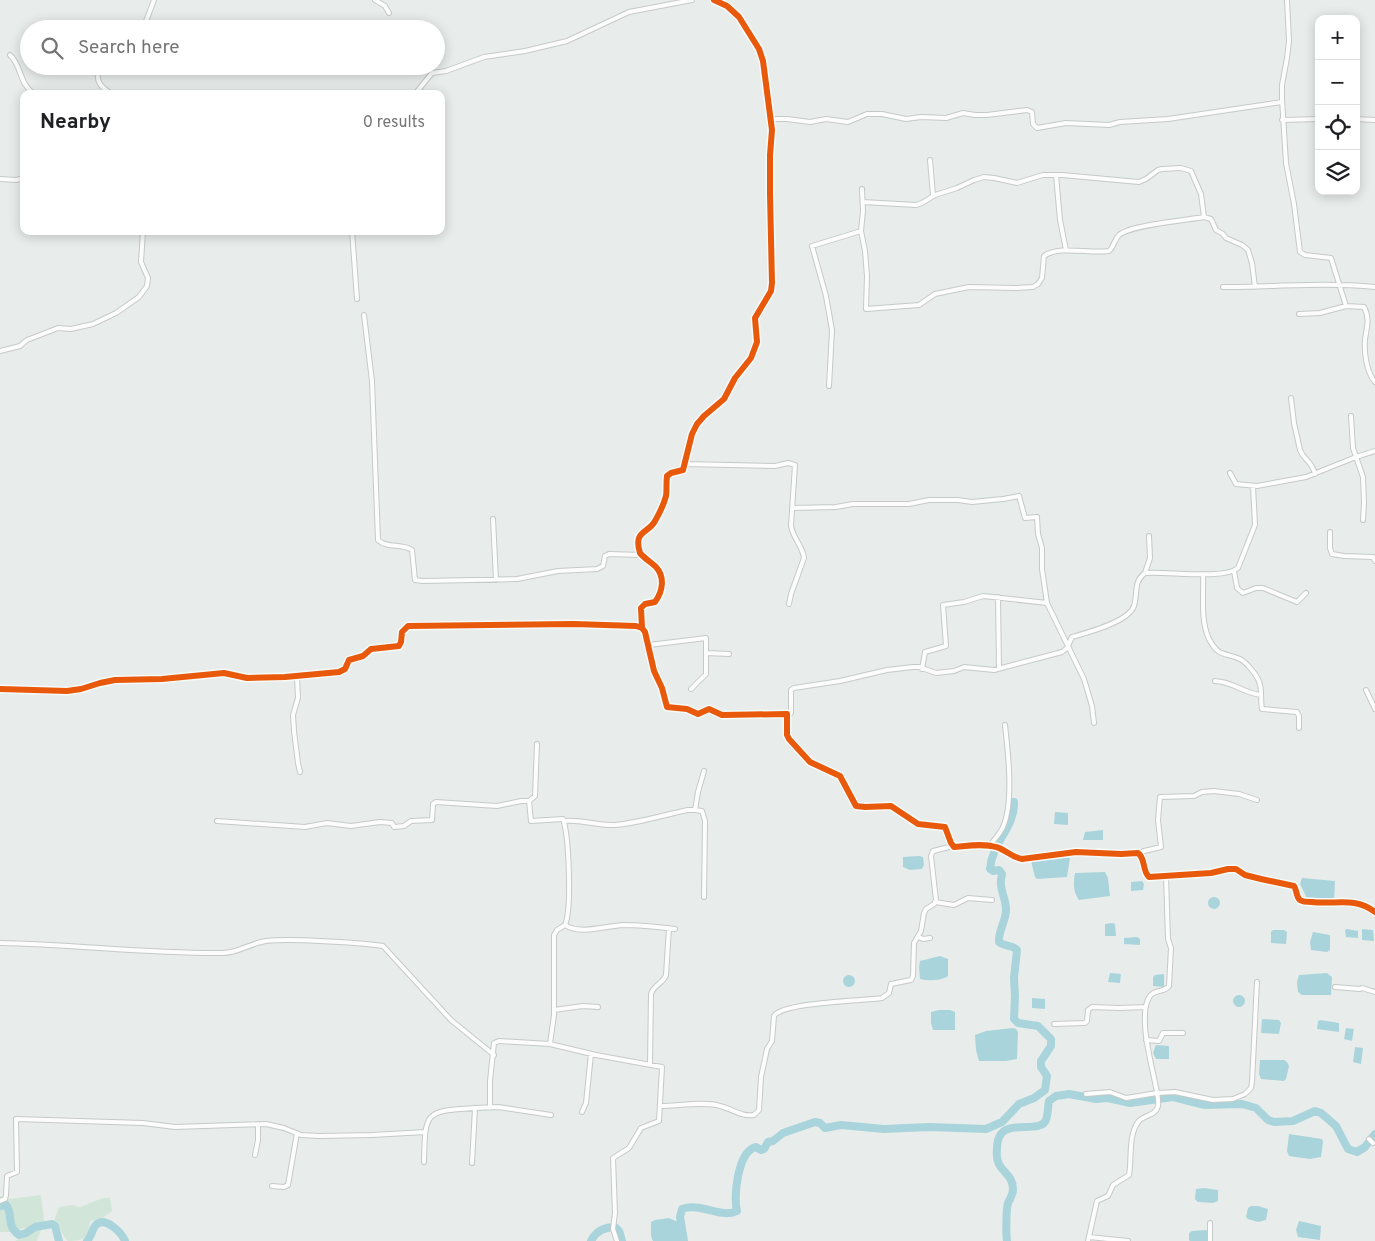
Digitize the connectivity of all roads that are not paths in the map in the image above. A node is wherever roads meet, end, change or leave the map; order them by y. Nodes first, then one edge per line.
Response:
1 (154, 0) edge
2 (375, 0) edge
3 (692, 0) edge
4 (714, 0) edge
5 (1287, 0) edge
6 (389, 13) dead end
7 (146, 20) edge
8 (10, 55) dead end
9 (445, 71) edge
10 (20, 72) edge
11 (21, 75) edge
12 (98, 75) edge
13 (430, 75) edge
14 (30, 90) edge
15 (106, 90) edge
16 (419, 90) edge
17 (1282, 102) junction
18 (771, 119) junction
19 (1315, 119) edge
20 (1360, 119) edge
21 (1283, 120) junction
22 (1375, 120) edge
23 (930, 160) dead end
24 (1056, 175) junction
25 (0, 178) edge
26 (20, 178) edge
27 (862, 189) dead end
28 (933, 196) junction
29 (863, 202) junction
30 (1204, 217) junction
31 (861, 231) junction
32 (143, 235) edge
33 (352, 235) edge
34 (1066, 250) junction
35 (1338, 284) junction
36 (1223, 287) dead end
37 (1254, 287) junction
38 (1375, 287) edge
39 (357, 299) dead end
40 (1346, 306) junction
41 (1299, 314) dead end
42 (364, 315) dead end
43 (0, 351) edge
44 (1375, 382) edge
45 (829, 386) dead end
46 (1291, 398) dead end
47 (1351, 416) dead end
48 (1375, 451) edge
49 (1356, 457) junction
50 (684, 464) junction
51 (1230, 474) dead end
52 (1315, 474) junction
53 (1252, 486) junction
54 (792, 508) junction
55 (492, 519) dead end
56 (1363, 520) dead end
57 (1330, 532) dead end
58 (1149, 536) dead end
59 (642, 555) junction
60 (1375, 561) edge
61 (1234, 571) junction
62 (1145, 573) junction
63 (1203, 574) junction
64 (496, 580) junction
65 (1306, 593) dead end
66 (998, 597) junction
67 (1047, 603) junction
68 (789, 604) dead end
69 (642, 628) junction
70 (649, 645) junction
71 (1067, 647) junction
72 (706, 653) junction
73 (728, 654) dead end
74 (999, 668) junction
75 (922, 669) junction
76 (298, 676) junction
77 (1215, 681) dead end
78 (0, 689) edge
79 (691, 689) dead end
80 (1366, 690) dead end
81 (1261, 694) junction
82 (1375, 708) edge
83 (787, 714) junction
84 (1094, 723) dead end
85 (1005, 725) dead end
86 (1299, 728) dead end
87 (537, 744) dead end
88 (704, 771) dead end
89 (300, 772) dead end
90 (1257, 800) dead end
91 (529, 801) junction
92 (695, 810) junction
93 (217, 820) dead end
94 (564, 822) junction
95 (953, 846) junction
96 (991, 846) junction
97 (1140, 853) junction
98 (1166, 876) junction
99 (704, 897) dead end
100 (992, 900) dead end
101 (935, 902) junction
102 (1375, 912) edge
103 (564, 925) junction
104 (669, 928) junction
105 (675, 929) dead end
106 (919, 938) junction
107 (930, 938) dead end
108 (0, 943) edge
109 (1257, 982) dead end
110 (1335, 987) dead end
111 (1375, 992) edge
112 (1146, 1006) junction
113 (598, 1007) dead end
114 (554, 1010) junction
115 (1054, 1024) dead end
116 (1183, 1033) dead end
117 (1146, 1040) junction
118 (550, 1044) junction
119 (591, 1054) junction
120 (494, 1055) junction
121 (650, 1065) junction
122 (1086, 1094) dead end
123 (1157, 1094) junction
124 (661, 1106) junction
125 (476, 1108) junction
126 (490, 1108) junction
127 (582, 1112) dead end
128 (551, 1115) dead end
129 (258, 1124) junction
130 (424, 1132) junction
131 (296, 1133) junction
132 (255, 1155) dead end
133 (424, 1162) dead end
134 (472, 1163) dead end
135 (272, 1186) dead end
136 (0, 1201) edge
137 (1210, 1223) dead end
138 (1088, 1239) edge
139 (617, 1241) edge
140 (1128, 1241) edge
141 (1210, 1241) edge

1 - 7 street
2 - 6 street
3 - 9 street
4 - 18 street
5 - 17 street
8 - 10 street
11 - 14 street
12 - 15 street
13 - 16 street
17 - 18 street
17 - 21 street
18 - 50 street
19 - 21 street
20 - 22 street
21 - 35 street
23 - 28 street
24 - 28 street
24 - 30 street
24 - 34 street
25 - 26 street
27 - 29 street
28 - 29 street
29 - 31 street
30 - 34 street
30 - 37 street
31 - 34 street
31 - 45 street
32 - 43 street
33 - 39 street
35 - 37 street
35 - 38 street
35 - 40 street
36 - 37 street
40 - 41 street
40 - 44 street
42 - 64 street
46 - 52 street
47 - 49 street
48 - 49 street
49 - 52 street
49 - 56 street
50 - 54 street
50 - 59 street
51 - 53 street
52 - 53 street
53 - 61 street
54 - 67 street
54 - 68 street
55 - 64 street
57 - 60 street
58 - 62 street
59 - 64 street
59 - 69 street
61 - 63 street
61 - 65 street
62 - 63 street
62 - 71 street
63 - 81 street
66 - 67 street
66 - 74 street
66 - 75 street
67 - 71 street
69 - 70 street
69 - 76 street
70 - 72 street
70 - 83 street
71 - 74 street
71 - 84 street
72 - 73 street
72 - 79 street
74 - 75 street
75 - 83 street
76 - 78 street
76 - 89 street
77 - 81 street
80 - 82 street
81 - 86 street
83 - 95 street
85 - 96 street
87 - 91 street
88 - 92 street
90 - 97 street
91 - 93 street
91 - 94 street
92 - 94 street
92 - 99 street
94 - 103 street
95 - 96 street
95 - 101 street
96 - 97 street
97 - 98 street
98 - 102 street
98 - 112 street
100 - 101 street
101 - 106 street
103 - 104 street
103 - 114 street
104 - 105 street
104 - 121 street
106 - 107 street
106 - 124 street
108 - 120 street
109 - 123 street
110 - 111 street
112 - 115 street
112 - 117 street
113 - 114 street
114 - 118 street
116 - 117 street
117 - 123 street
118 - 119 street
118 - 120 street
119 - 121 street
119 - 127 street
120 - 126 street
121 - 124 street
122 - 123 street
123 - 138 street
124 - 139 street
125 - 126 street
125 - 130 street
125 - 134 street
126 - 128 street
129 - 131 street
129 - 132 street
129 - 136 street
130 - 131 street
130 - 133 street
131 - 135 street
137 - 141 street
138 - 140 street

